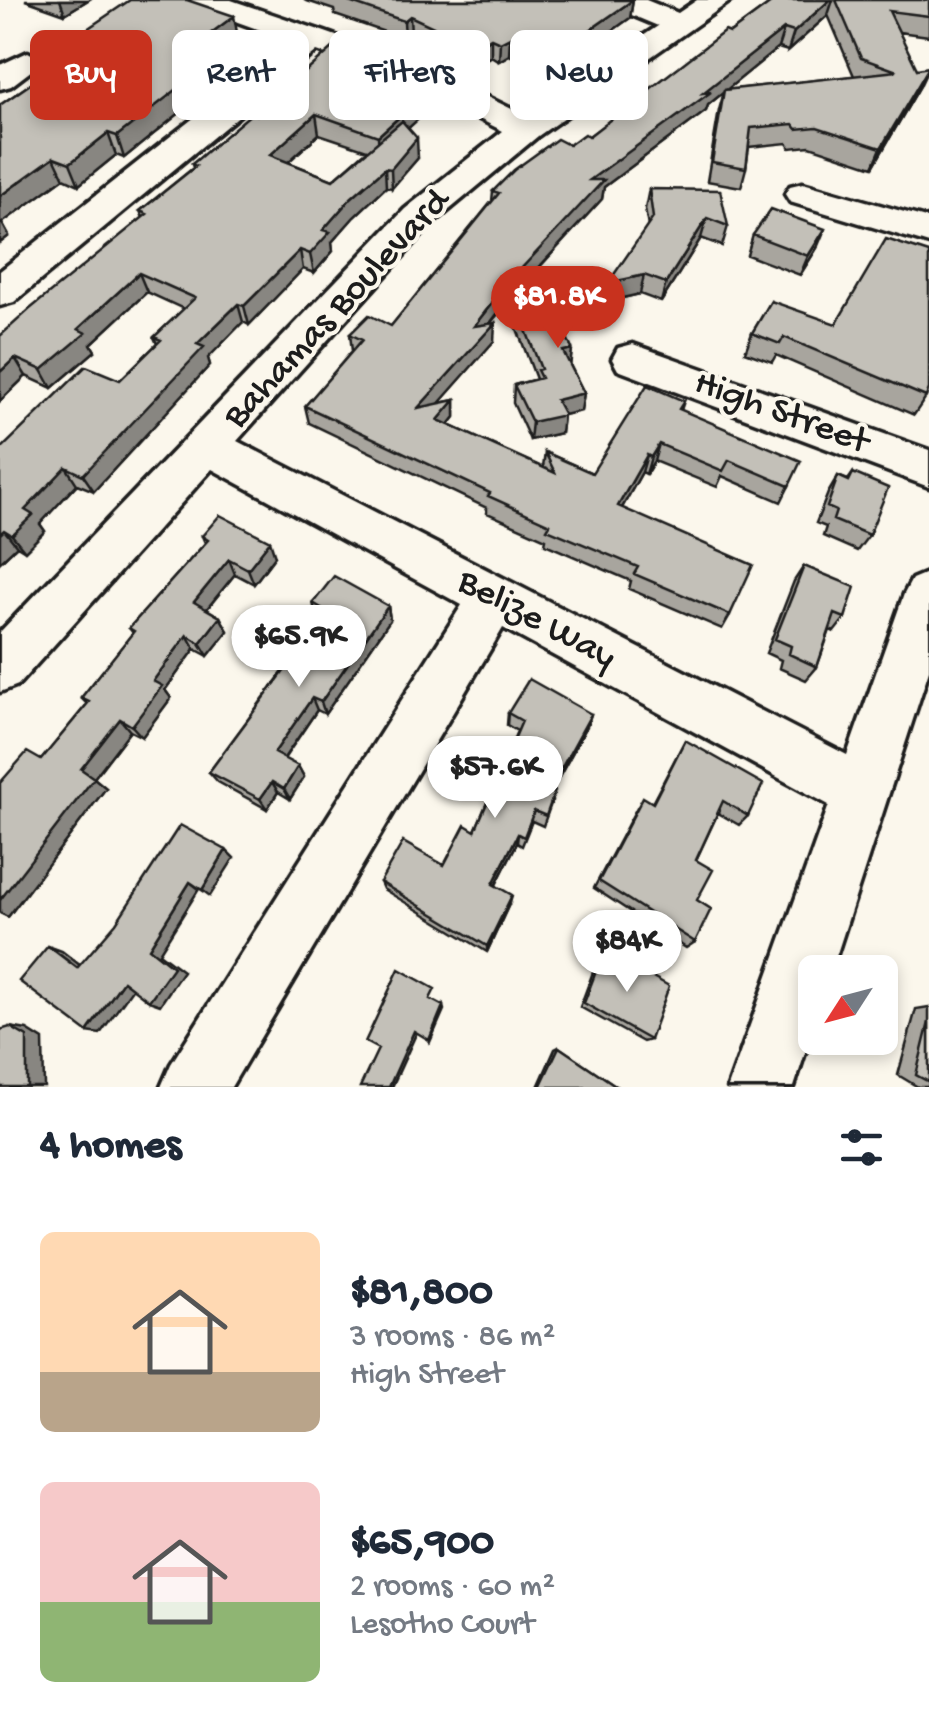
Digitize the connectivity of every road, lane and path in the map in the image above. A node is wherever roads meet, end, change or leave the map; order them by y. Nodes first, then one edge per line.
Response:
1 (203, 0) edge
2 (620, 0) edge
3 (717, 0) edge
4 (680, 24) junction
5 (314, 38) junction
6 (28, 60) dead end
7 (0, 79) edge
8 (526, 129) junction
9 (803, 194) dead end
10 (929, 232) edge
11 (0, 292) edge
12 (633, 359) dead end
13 (210, 447) junction
14 (929, 469) edge
15 (929, 594) edge
16 (494, 599) junction
17 (0, 668) edge
18 (864, 794) junction
19 (194, 1087) edge
20 (761, 1087) edge

1 - 5 street
2 - 4 street
3 - 4 street, Bahamas Boulevard
4 - 8 street, Bahamas Boulevard
5 - 8 street
5 - 11 street
6 - 7 street
8 - 13 street, Bahamas Boulevard
9 - 10 street
12 - 14 street, High Street
13 - 16 street, Belize Way
13 - 17 street, Bahamas Boulevard
15 - 18 street
16 - 18 street, Belize Way
16 - 19 street
18 - 20 street

